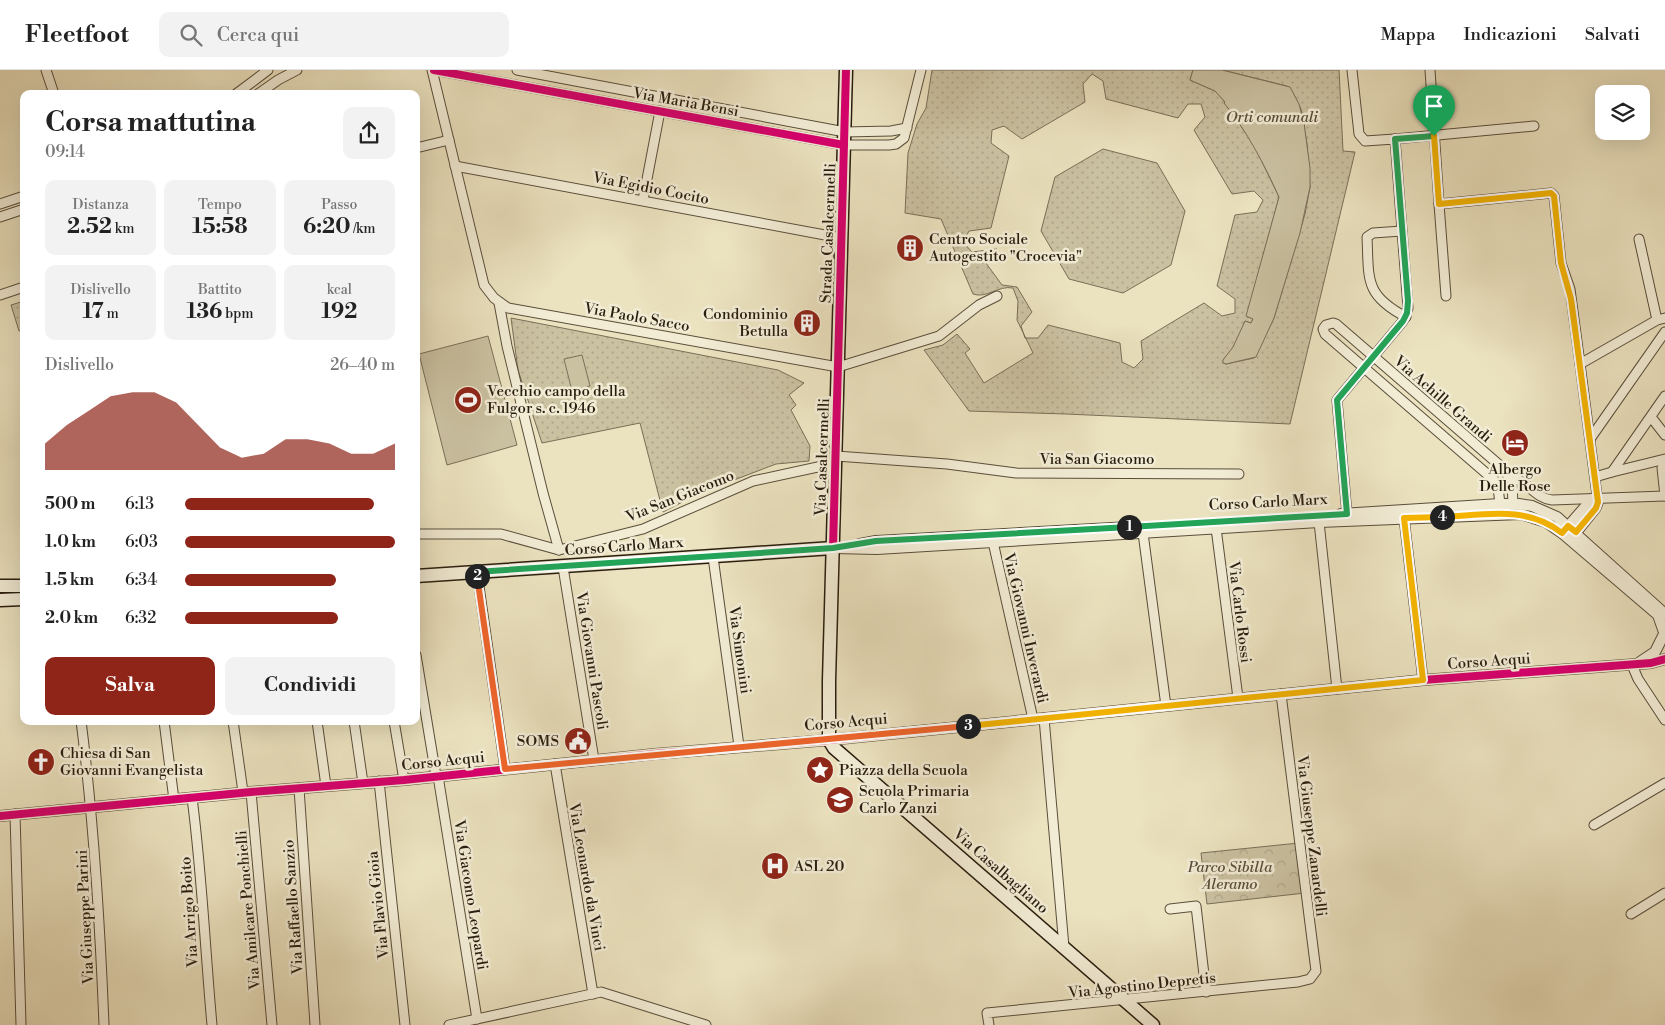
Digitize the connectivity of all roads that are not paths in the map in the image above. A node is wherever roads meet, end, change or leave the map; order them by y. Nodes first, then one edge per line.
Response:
1 (46, 70) edge
2 (268, 70) edge
3 (297, 70) edge
4 (433, 70) edge
5 (517, 70) edge
6 (846, 70) edge
7 (921, 70) edge
8 (1352, 70) edge
9 (1430, 70) edge
10 (53, 90) edge
11 (241, 90) edge
12 (264, 90) edge
13 (660, 111) junction
14 (1534, 126) dead end
15 (907, 128) junction
16 (844, 132) junction
17 (1434, 136) junction
18 (1395, 139) junction
19 (449, 140) junction
20 (844, 145) junction
21 (420, 147) edge
22 (455, 166) junction
23 (20, 197) edge
24 (643, 200) junction
25 (0, 204) edge
26 (1439, 204) junction
27 (20, 210) edge
28 (0, 217) edge
29 (1402, 230) junction
30 (842, 238) junction
31 (1638, 239) dead end
32 (20, 288) edge
33 (0, 295) edge
34 (998, 296) dead end
35 (1446, 296) dead end
36 (499, 303) junction
37 (1406, 317) junction
38 (1661, 319) edge
39 (1665, 332) edge
40 (1373, 356) junction
41 (1580, 364) junction
42 (838, 367) junction
43 (1364, 367) junction
44 (1665, 396) edge
45 (1650, 417) junction
46 (1665, 435) edge
47 (1590, 440) junction
48 (836, 459) junction
49 (1665, 459) edge
50 (1665, 463) edge
51 (1612, 472) junction
52 (1239, 474) dead end
53 (1509, 477) junction
54 (1595, 477) junction
55 (1665, 496) edge
56 (1595, 499) junction
57 (1508, 506) junction
58 (1347, 514) junction
59 (1404, 518) junction
60 (1319, 522) junction
61 (1216, 528) junction
62 (1569, 530) junction
63 (1143, 533) junction
64 (420, 534) edge
65 (993, 542) junction
66 (833, 548) junction
67 (559, 550) junction
68 (713, 557) junction
69 (563, 566) junction
70 (476, 572) junction
71 (420, 576) edge
72 (0, 586) edge
73 (20, 586) edge
74 (20, 599) edge
75 (0, 600) edge
76 (1665, 614) edge
77 (1663, 635) edge
78 (1665, 654) edge
79 (1665, 659) edge
80 (1632, 665) junction
81 (420, 678) edge
82 (1423, 680) junction
83 (1338, 688) junction
84 (1281, 694) junction
85 (1238, 698) junction
86 (1166, 706) junction
87 (1044, 718) junction
88 (1033, 719) junction
89 (1665, 720) edge
90 (81, 725) edge
91 (165, 725) edge
92 (233, 725) edge
93 (318, 725) edge
94 (355, 725) edge
95 (395, 725) edge
96 (829, 740) junction
97 (739, 746) junction
98 (594, 760) junction
99 (555, 764) junction
100 (505, 769) junction
101 (437, 776) junction
102 (404, 780) junction
103 (379, 781) junction
104 (363, 783) junction
105 (1665, 783) edge
106 (326, 786) junction
107 (299, 788) junction
108 (247, 792) junction
109 (192, 798) junction
110 (174, 800) junction
111 (91, 808) junction
112 (15, 814) junction
113 (0, 816) edge
114 (1594, 825) dead end
115 (1665, 893) edge
116 (1170, 909) dead end
117 (1631, 914) dead end
118 (1064, 947) junction
119 (1310, 979) joint
120 (1206, 992) junction
121 (593, 994) junction
122 (1125, 1001) junction
123 (477, 1019) junction
124 (21, 1025) edge
125 (104, 1025) edge
126 (212, 1025) edge
127 (272, 1025) edge
128 (315, 1025) edge
129 (405, 1025) edge
130 (449, 1025) edge
131 (706, 1025) edge
132 (989, 1025) edge
133 (1153, 1025) edge

1 - 10 street
2 - 11 street
3 - 12 street
4 - 13 street, Via Maria Bensi
4 - 19 street
5 - 16 street, Via Maria Bensi
6 - 16 main road, Strada Casalcermelli
7 - 15 street
8 - 18 street
9 - 17 street
13 - 20 street, Via Maria Bensi
13 - 24 street
14 - 17 street
15 - 16 street, Via Maria Bensi
15 - 20 street, Via Maria Bensi
16 - 20 main road, Strada Casalcermelli
17 - 18 street
17 - 26 street
18 - 29 street
19 - 21 street
19 - 22 street
20 - 30 main road, Strada Casalcermelli
22 - 24 street, Via Egidio Cocito
22 - 36 street
23 - 25 street
24 - 30 street, Via Egidio Cocito
26 - 35 street
26 - 41 street
27 - 28 street
29 - 37 street
29 - 37 street
30 - 42 main road, Strada Casalcermelli
31 - 38 street
32 - 33 street
34 - 42 street, Via Paolo Sacco
36 - 42 street, Via Paolo Sacco
36 - 67 street
37 - 40 street
38 - 41 street
39 - 47 street
40 - 43 street
40 - 43 street, Via Achille Grandi
40 - 53 street, Via Achille Grandi
41 - 47 street
42 - 48 main road, Via Casalcermelli
43 - 57 street, Via Achille Grandi
43 - 58 street
44 - 45 street
45 - 46 street
45 - 51 street
47 - 54 street
48 - 52 street, Via San Giacomo
48 - 66 main road, Via Casalcermelli
48 - 67 street, Via San Giacomo
49 - 51 street
50 - 55 street
51 - 54 street
53 - 56 street, Via Achille Grandi
53 - 57 street
54 - 56 street
55 - 56 street, Via Achille Grandi
56 - 62 street
57 - 58 street, Corso Carlo Marx
57 - 59 street, Corso Carlo Marx
57 - 62 street, Corso Carlo Marx
58 - 66 street, Corso Carlo Marx
59 - 60 street, Corso Carlo Marx
59 - 82 street
60 - 61 street, Corso Carlo Marx
60 - 83 street
61 - 63 street, Corso Carlo Marx
61 - 85 street, Via Carlo Rossi
62 - 76 street, Corso Carlo Marx
62 - 77 street, Corso Carlo Marx
63 - 65 street, Corso Carlo Marx
63 - 86 street
64 - 67 street, Via San Giacomo
65 - 66 street, Corso Carlo Marx
65 - 88 street, Via Giovanni Inverardi
66 - 68 main road, Corso Carlo Marx
66 - 96 main road, Via Casalcermelli
68 - 69 main road, Corso Carlo Marx
68 - 97 street, Via Simonini
69 - 70 main road, Corso Carlo Marx
69 - 98 street, Via Giovanni Pascoli
70 - 71 main road, Corso Carlo Marx
70 - 100 street
72 - 73 main road
74 - 75 main road
77 - 78 street, Corso Carlo Marx
77 - 80 street
79 - 80 street, Corso Acqui
80 - 82 street, Corso Acqui
80 - 89 street
81 - 101 street, Via Giacomo Leopardi
82 - 83 street, Corso Acqui
83 - 84 street, Corso Acqui
84 - 85 street, Corso Acqui
84 - 119 street, Via Giuseppe Zanardelli
85 - 86 street, Corso Acqui
86 - 87 street, Corso Acqui
87 - 88 street, Corso Acqui
87 - 118 street, Via Giovanni Inverardi
88 - 96 street, Corso Acqui
90 - 111 street, Via Giuseppe Parini
91 - 110 street
92 - 108 street, Via Amilcare Ponchielli
93 - 106 street
94 - 104 street
95 - 102 street
96 - 97 street, Corso Acqui
96 - 118 main road, Via Casalbagliano
97 - 98 street, Corso Acqui
98 - 99 street, Corso Acqui
99 - 100 street, Corso Acqui
99 - 121 street, Via Leonardo da Vinci
100 - 101 street, Corso Acqui
101 - 102 street, Corso Acqui
101 - 123 street, Via Giacomo Leopardi
102 - 103 street, Corso Acqui
103 - 104 street, Corso Acqui
103 - 129 street, Via Flavio Gioia
104 - 106 street, Corso Acqui
105 - 114 street
106 - 107 street, Corso Acqui
107 - 108 street, Corso Acqui
107 - 128 street, Via Raffaello Sanzio
108 - 109 street, Corso Acqui
108 - 127 street, Via Amilcare Ponchielli
109 - 110 street, Corso Acqui
109 - 126 street, Via Arrigo Boito
110 - 111 street, Corso Acqui
111 - 112 street, Corso Acqui
111 - 125 street, Via Giuseppe Parini
112 - 113 street, Corso Acqui
112 - 124 street
115 - 117 street
116 - 120 street
118 - 122 main road, Via Casalbagliano
119 - 120 street, Via Agostino Depretis
120 - 122 street, Via Agostino Depretis
121 - 123 street
121 - 131 street
122 - 132 street, Via Agostino Depretis
122 - 133 main road, Via Casalbagliano
123 - 130 street

